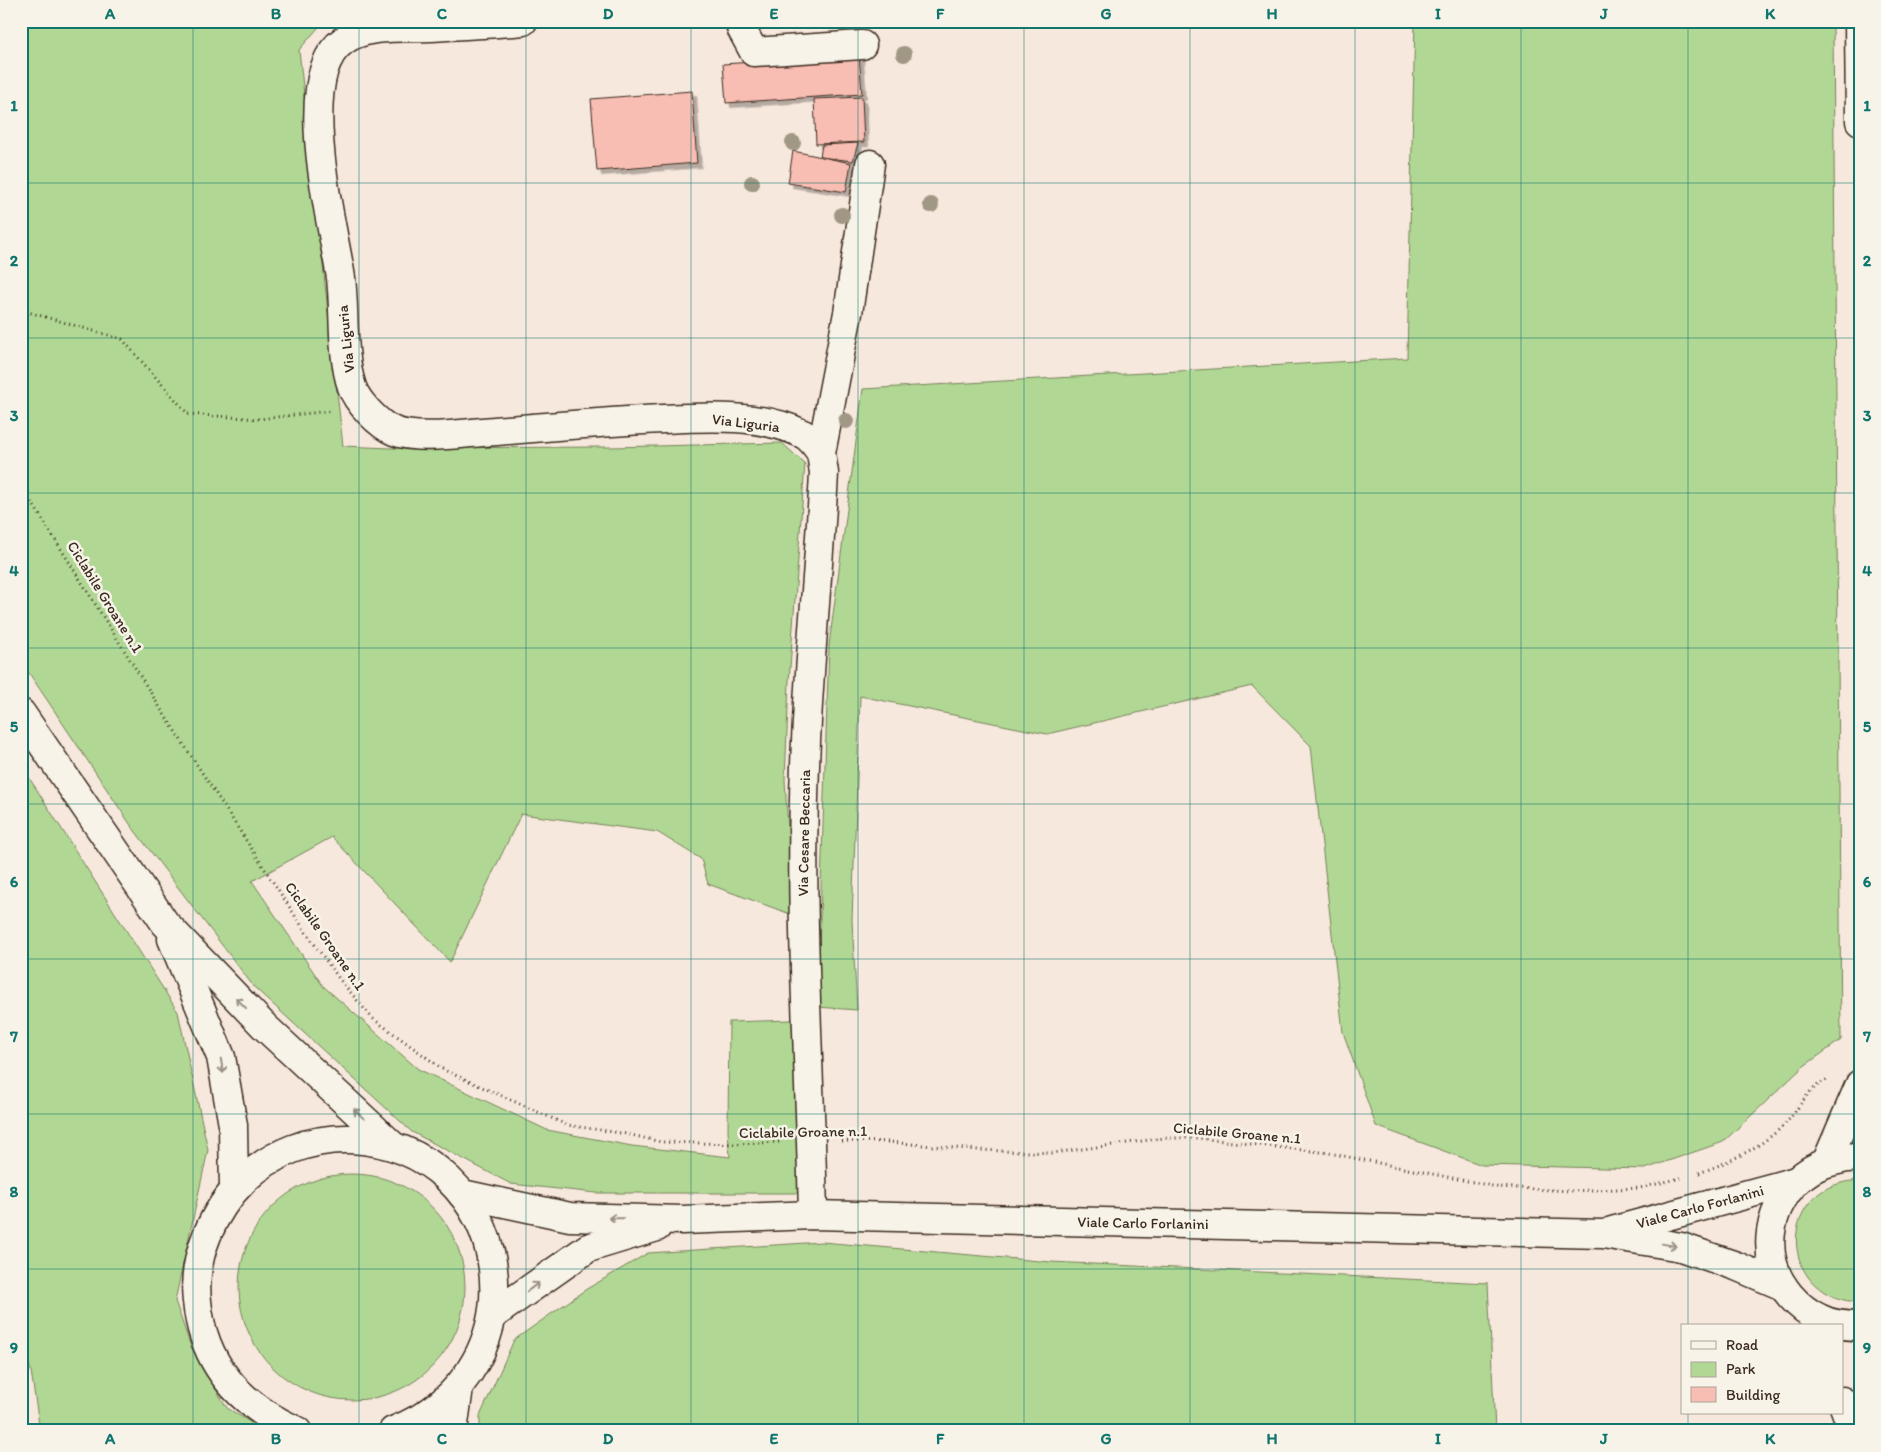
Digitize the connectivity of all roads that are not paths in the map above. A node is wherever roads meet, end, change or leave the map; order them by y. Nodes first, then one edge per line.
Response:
1 (523, 21) edge
2 (740, 21) edge
3 (1859, 21) edge
4 (862, 45) dead end
5 (1860, 121) edge
6 (870, 164) dead end
7 (821, 453) junction
8 (21, 713) edge
9 (165, 923) junction
10 (1860, 1084) edge
11 (395, 1147) junction
12 (1860, 1158) edge
13 (1826, 1162) junction
14 (1796, 1181) junction
15 (234, 1190) junction
16 (462, 1194) junction
17 (813, 1215) junction
18 (682, 1220) junction
19 (1603, 1234) junction
20 (1783, 1286) junction
21 (493, 1315) junction
22 (1805, 1317) edge
23 (1838, 1324) edge
24 (1844, 1325) edge
25 (1860, 1326) edge
26 (459, 1387) junction
27 (1844, 1406) edge
28 (297, 1431) edge
29 (393, 1431) edge
30 (453, 1431) edge
31 (1853, 1431) edge

1 - 7 street, Via Liguria
2 - 4 street
3 - 5 street
6 - 7 street, Via Cesare Beccaria
7 - 17 street, Via Cesare Beccaria
8 - 9 street
11 -> 9 street
9 -> 15 street
10 - 13 street
11 - 15 street
11 - 16 street
12 - 13 street
13 - 14 street
14 - 19 street, Viale Carlo Forlanini
14 - 20 street
15 - 28 street
18 -> 16 street, Viale Carlo Forlanini
16 - 21 street
17 - 18 street, Viale Carlo Forlanini
17 - 19 street, Viale Carlo Forlanini
21 -> 18 street, Viale Carlo Forlanini
19 -> 20 street, Viale Carlo Forlanini
20 - 22 street
21 - 26 street
22 - 23 street
24 - 25 street
26 - 29 street
26 - 30 street
27 - 31 street

